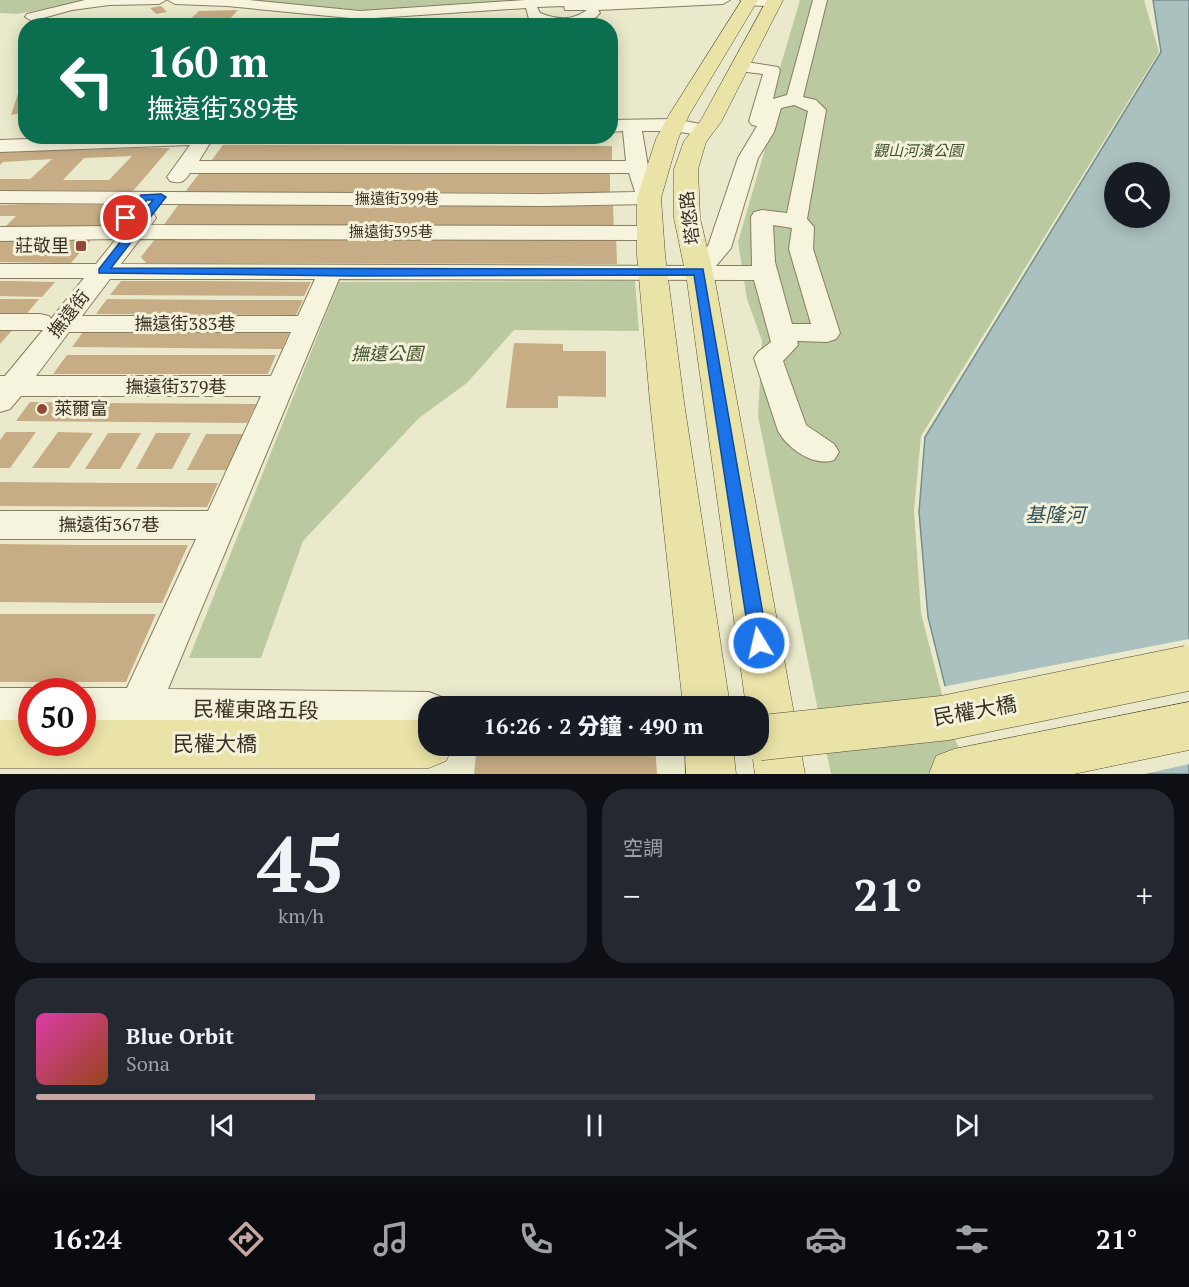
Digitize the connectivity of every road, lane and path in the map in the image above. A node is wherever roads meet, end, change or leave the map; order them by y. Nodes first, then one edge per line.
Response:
1 (159, 0) edge
2 (175, 0) edge
3 (588, 0) edge
4 (723, 0) edge
5 (748, 0) edge
6 (820, 0) edge
7 (775, 1) edge
8 (637, 3) junction
9 (532, 10) junction
10 (39, 18) edge
11 (460, 18) edge
12 (539, 18) edge
13 (587, 18) edge
14 (739, 66) junction
15 (794, 100) junction
16 (618, 126) edge
17 (632, 126) junction
18 (689, 127) junction
19 (47, 144) edge
20 (198, 144) edge
21 (204, 144) edge
22 (757, 145) junction
23 (0, 146) edge
24 (184, 167) junction
25 (636, 167) junction
26 (0, 197) edge
27 (153, 197) junction
28 (649, 198) junction
29 (762, 217) junction
30 (796, 220) junction
31 (124, 232) junction
32 (650, 233) junction
33 (0, 234) edge
34 (0, 271) edge
35 (92, 271) junction
36 (699, 271) junction
37 (653, 272) junction
38 (330, 273) junction
39 (763, 273) junction
40 (0, 322) edge
41 (51, 323) junction
42 (308, 324) junction
43 (782, 332) junction
44 (3, 386) edge
45 (281, 386) junction
46 (823, 452) dead end
47 (0, 525) edge
48 (219, 525) junction
49 (1189, 668) edge
50 (704, 696) edge
51 (759, 696) edge
52 (0, 708) edge
53 (18, 708) edge
54 (96, 708) edge
55 (139, 708) junction
56 (418, 713) edge
57 (769, 726) edge
58 (1189, 726) edge
59 (769, 743) edge
60 (0, 744) edge
61 (418, 744) edge
62 (710, 756) edge
63 (711, 774) edge
64 (780, 774) edge
65 (954, 774) edge

1 - 10 street
2 - 3 street
4 - 8 street
5 - 7 street
5 - 18 main road, 塔悠路
6 - 15 street
7 - 14 main road, 塔悠路
8 - 9 street
8 - 13 street
9 - 11 street
9 - 12 street
14 - 18 main road, 塔悠路
14 - 22 street
15 - 22 street
15 - 30 street
16 - 17 street
17 - 18 street
17 - 25 street
18 - 28 main road, 塔悠路
18 - 36 main road, 塔悠路
19 - 23 street
20 - 27 street, 撫遠街
21 - 24 street, 撫遠街
22 - 29 street
22 - 36 street
24 - 25 street
24 - 27 street, 撫遠街
25 - 28 street
26 - 27 street, 撫遠街399巷
27 - 28 street, 撫遠街399巷
27 - 31 street, 撫遠街
28 - 32 main road, 塔悠路
29 - 30 street
29 - 39 street
30 - 43 street
31 - 32 street, 撫遠街395巷
31 - 33 street, 撫遠街395巷
31 - 35 street, 撫遠街
32 - 37 main road, 塔悠路
34 - 35 street
35 - 38 street
35 - 41 street, 撫遠街
36 - 37 street
36 - 39 street
36 - 51 main road, 塔悠路
37 - 38 street
37 - 50 main road, 塔悠路
38 - 42 street
39 - 43 street
40 - 41 street, 撫遠街383巷
41 - 42 street, 撫遠街383巷
41 - 44 street, 撫遠街
42 - 45 street
43 - 46 street
44 - 45 street, 撫遠街379巷
45 - 48 street
47 - 48 street, 撫遠街367巷
48 - 55 street
49 - 57 main road, 民權大橋, bridge
52 - 53 street
54 - 55 street, 民權東路五段
55 - 56 street, 民權東路五段
58 - 65 main road
59 - 64 main road, 塔悠路
60 - 61 main road, 民權大橋
62 - 63 main road

